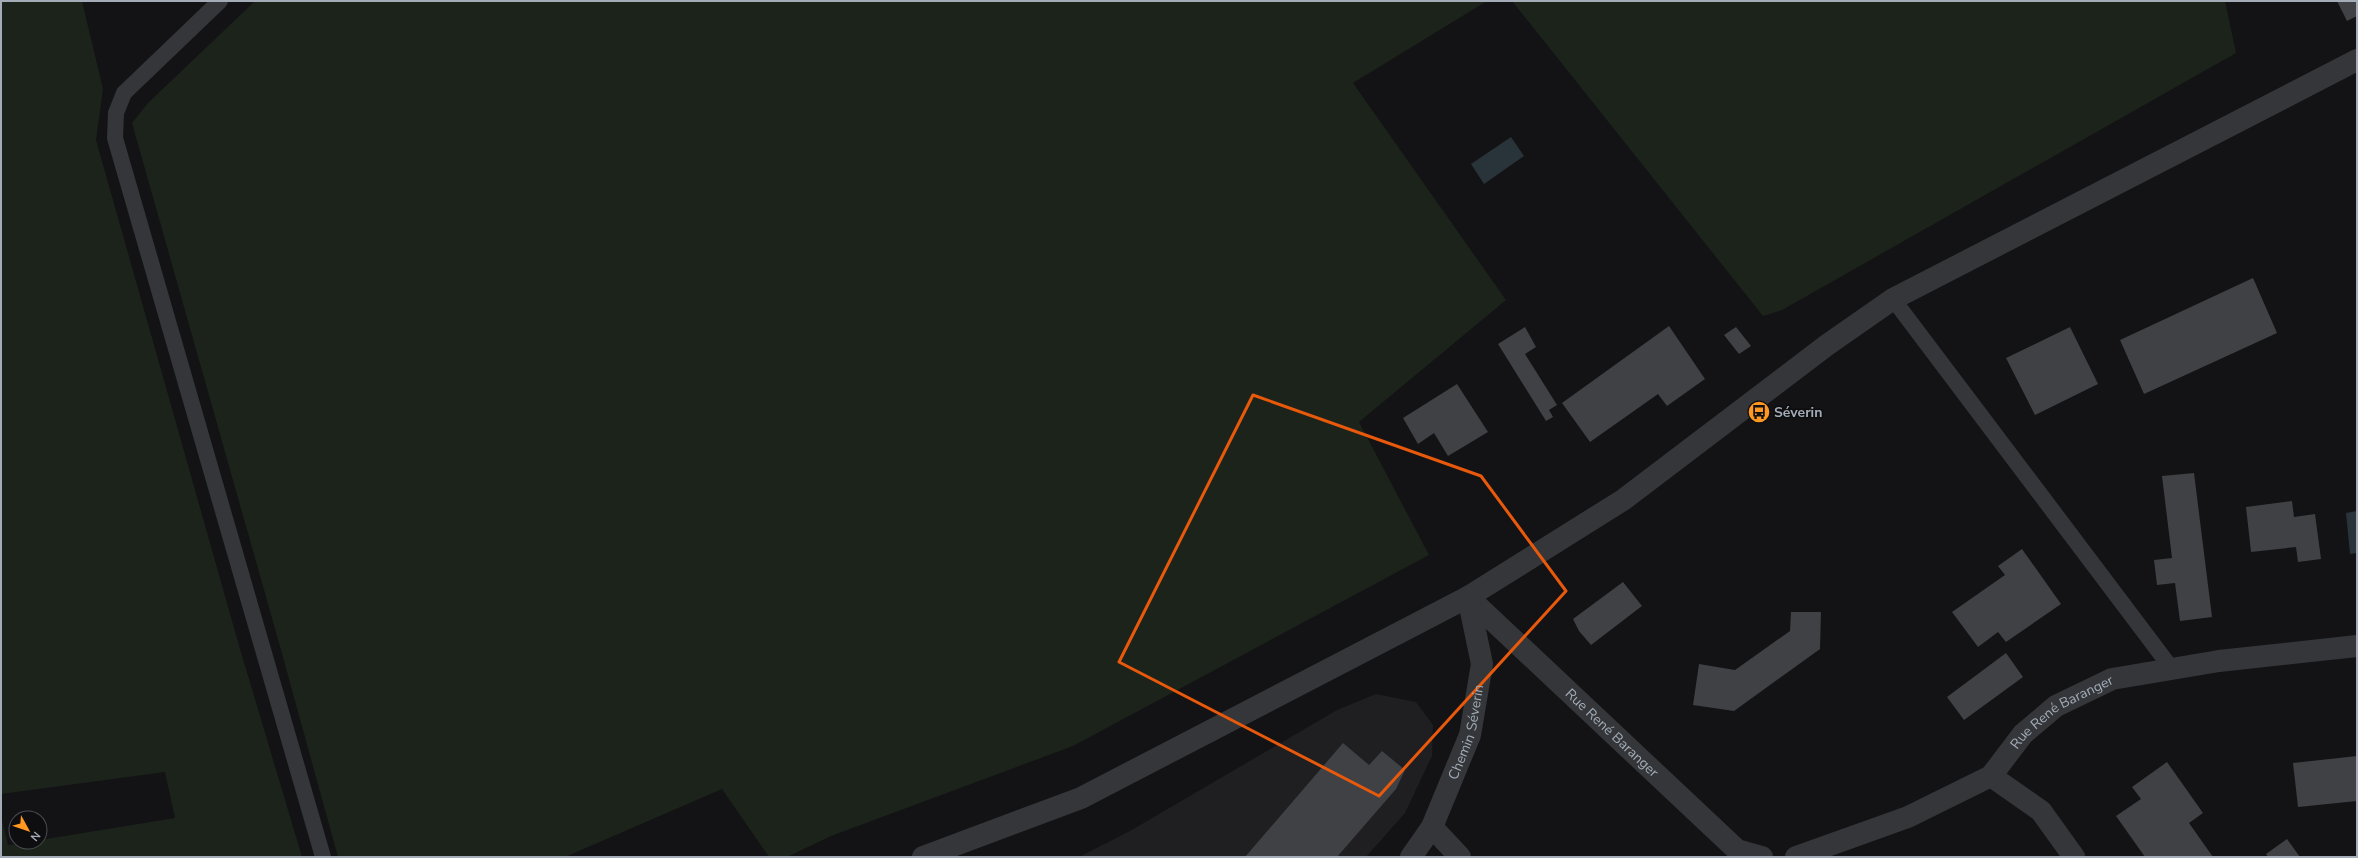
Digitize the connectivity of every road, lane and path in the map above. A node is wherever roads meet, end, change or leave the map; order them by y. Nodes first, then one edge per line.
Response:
1 (220, 1) edge
2 (2357, 60) edge
3 (1893, 299) junction
4 (1468, 597) junction
5 (2357, 646) edge
6 (2172, 669) junction
7 (1991, 776) junction
8 (1432, 827) junction
9 (323, 857) edge
10 (923, 857) edge
11 (1411, 857) edge
12 (1460, 857) edge
13 (1762, 857) edge
14 (1796, 857) edge
15 (2074, 857) edge

1 - 9 lane
2 - 3 street
3 - 4 street
3 - 6 lane
4 - 8 street, Chemin Séverin
4 - 10 street
4 - 13 street, Rue René Baranger
5 - 6 street, Rue René Baranger
6 - 7 street, Rue René Baranger
7 - 14 street, Rue René Baranger
7 - 15 street
8 - 11 street, Chemin Séverin
8 - 12 street

